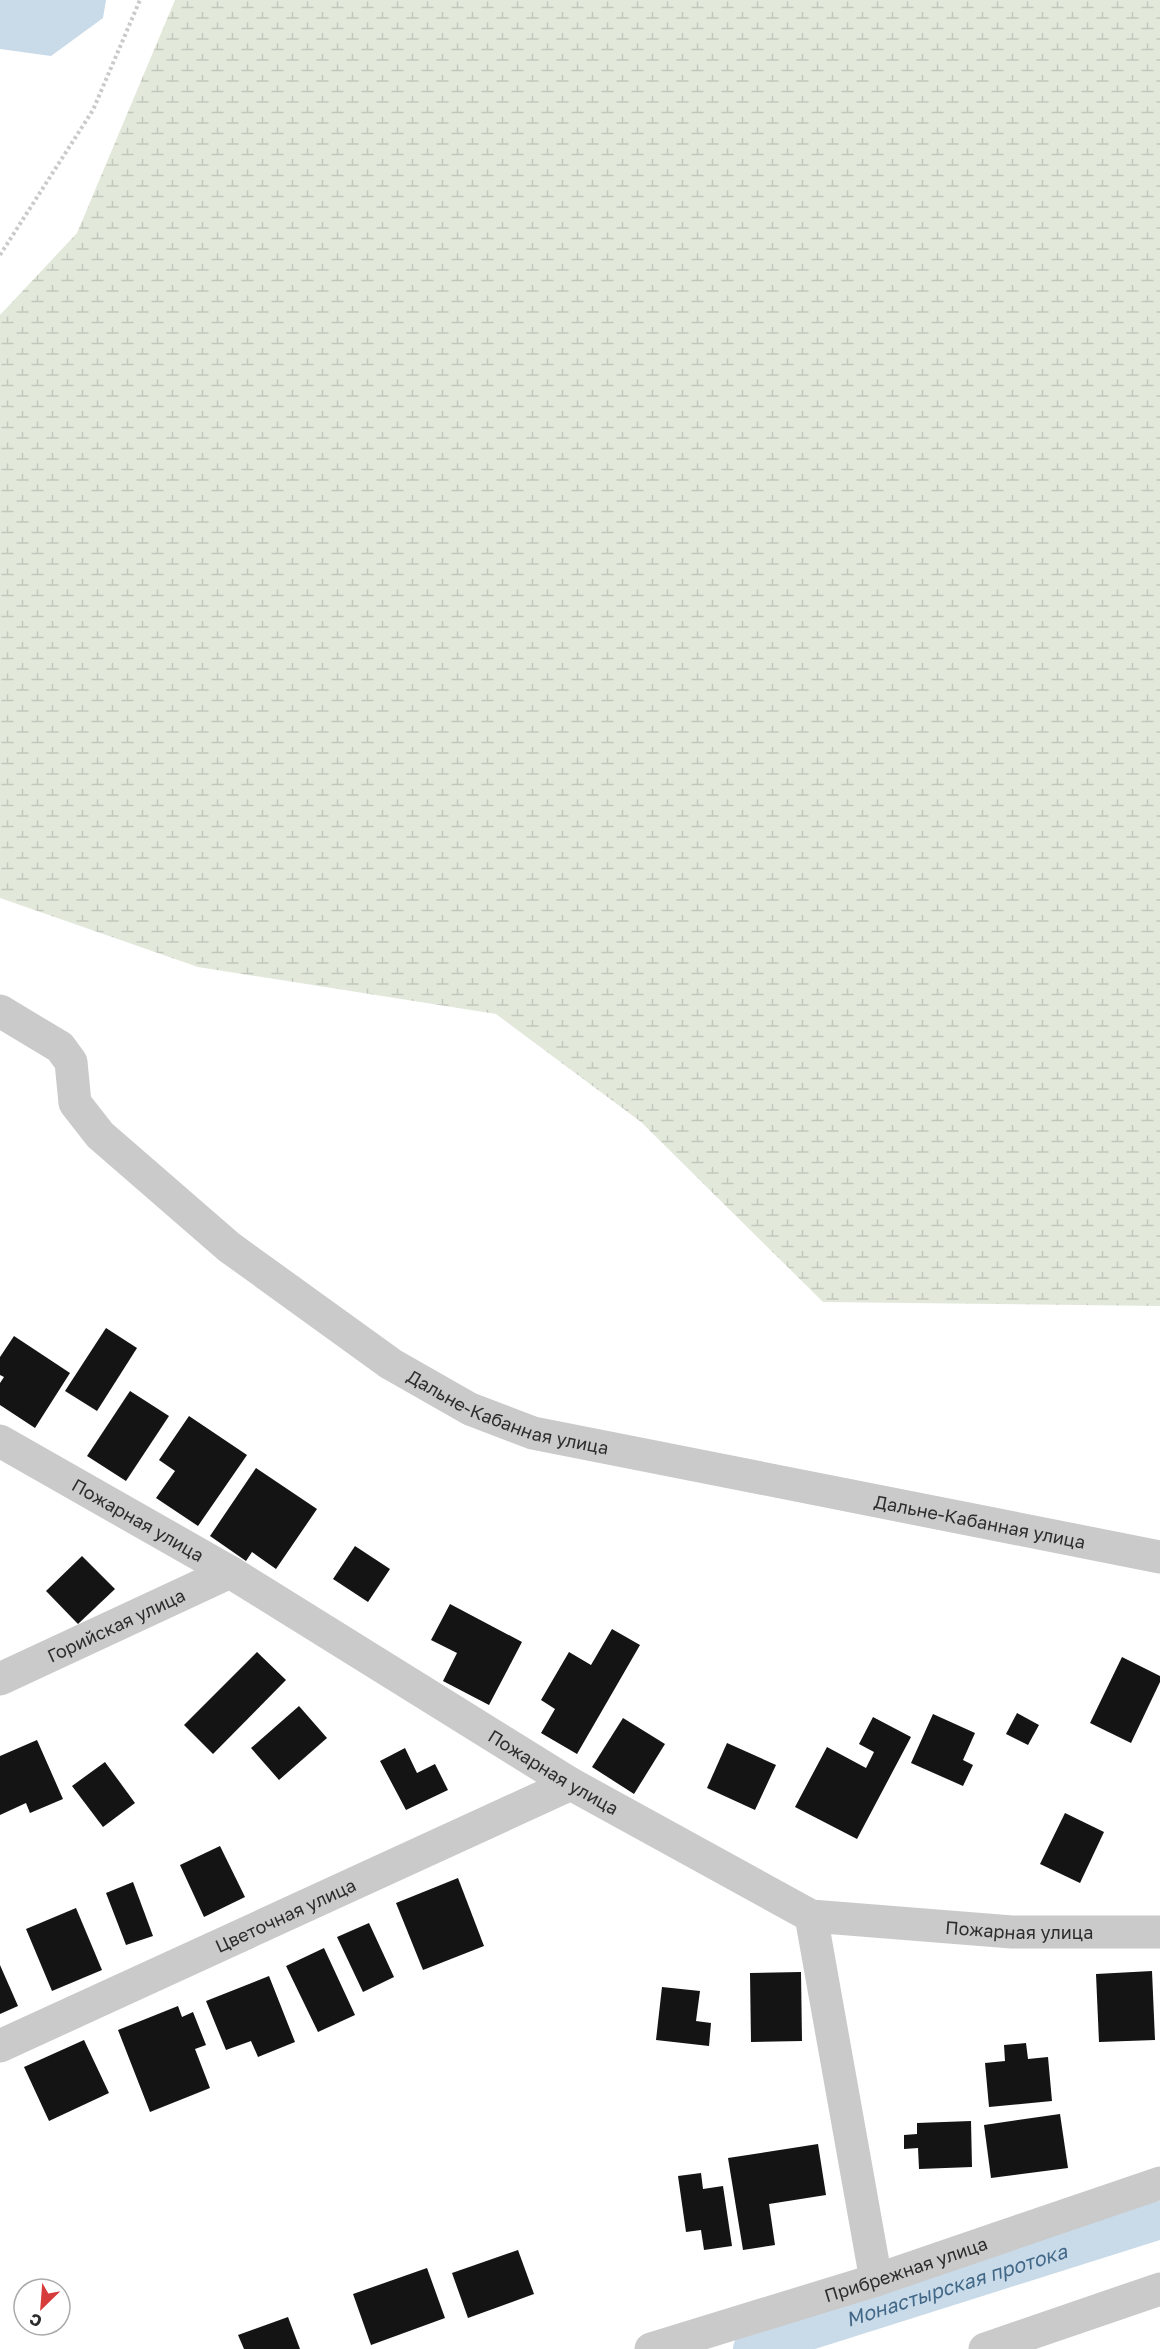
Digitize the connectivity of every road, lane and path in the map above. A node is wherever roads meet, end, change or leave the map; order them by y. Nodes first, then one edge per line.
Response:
1 (140, 0) edge
2 (0, 255) edge
3 (0, 1011) edge
4 (0, 1441) edge
5 (1160, 1557) edge
6 (230, 1572) junction
7 (0, 1679) edge
8 (571, 1784) junction
9 (812, 1916) junction
10 (1160, 1932) edge
11 (0, 2046) edge
12 (1160, 2183) edge
13 (876, 2280) junction
14 (1160, 2289) edge
15 (651, 2349) edge
16 (985, 2349) edge

1 - 2 path
3 - 5 street, Дальне-Кабанная улица
4 - 6 street, Пожарная улица
6 - 7 street, Горийская улица
6 - 8 street, Пожарная улица
8 - 9 street, Пожарная улица
8 - 11 street, Цветочная улица
9 - 10 street, Пожарная улица
9 - 13 street
12 - 13 street, Прибрежная улица
13 - 15 street, Прибрежная улица
14 - 16 street

